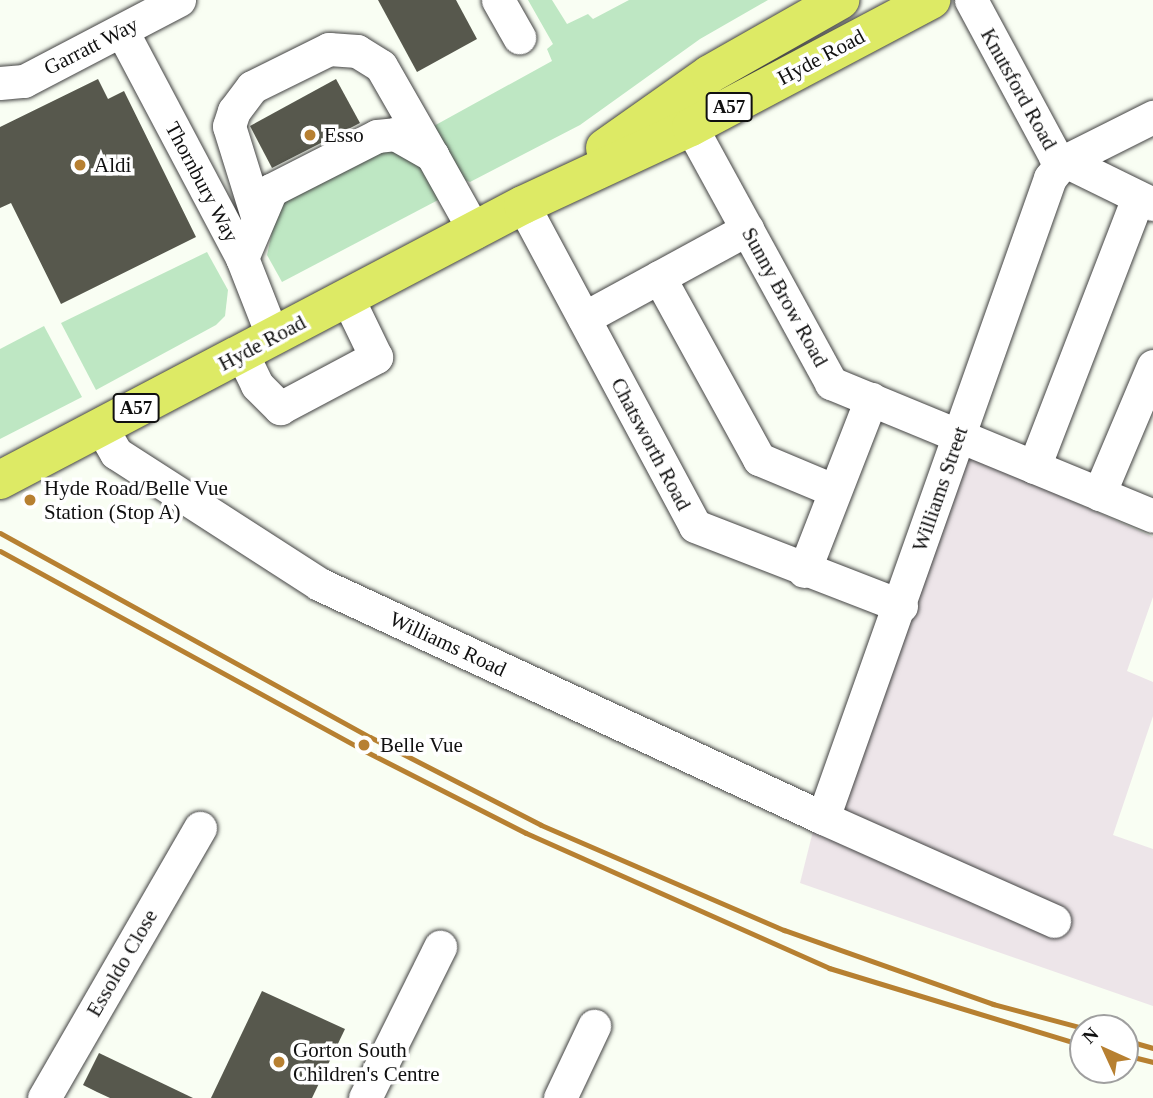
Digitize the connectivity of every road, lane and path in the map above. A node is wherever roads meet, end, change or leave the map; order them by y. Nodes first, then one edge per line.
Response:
1 (179, 0) edge
2 (498, 0) edge
3 (839, 0) edge
4 (931, 0) edge
5 (971, 0) edge
6 (122, 31) junction
7 (519, 37) dead end
8 (0, 83) edge
9 (1153, 117) edge
10 (691, 128) junction
11 (432, 155) junction
12 (1063, 162) junction
13 (1146, 201) edge
14 (523, 205) junction
15 (257, 216) junction
16 (747, 229) junction
17 (475, 232) junction
18 (242, 258) junction
19 (659, 277) junction
20 (348, 299) junction
21 (584, 318) junction
22 (257, 346) junction
23 (1153, 366) edge
24 (871, 399) junction
25 (101, 427) junction
26 (957, 436) junction
27 (1034, 467) junction
28 (0, 480) edge
29 (833, 490) junction
30 (1100, 494) junction
31 (1153, 516) edge
32 (804, 571) junction
33 (901, 606) junction
34 (823, 818) junction
35 (200, 828) dead end
36 (1054, 921) dead end
37 (440, 947) dead end
38 (594, 1026) dead end
39 (44, 1098) edge
40 (365, 1098) edge
41 (559, 1098) edge

1 - 6 street, Garratt Way
2 - 7 street
3 - 14 highway, Hyde Road / A57
4 - 10 highway, Hyde Road / A57
5 - 12 street, Knutsford Road
6 - 8 street, Garratt Way
6 - 18 street, Thornbury Way
9 - 12 street
10 - 14 highway, Hyde Road / A57
10 - 16 street, Sunny Brow Road
11 - 15 street
11 - 15 street
11 - 17 street
12 - 13 street, Knutsford Road
12 - 26 street, Williams Street
13 - 27 street
14 - 17 highway, Hyde Road / A57
14 - 21 street, Chatsworth Road
15 - 18 street
16 - 19 street
16 - 24 street, Sunny Brow Road
17 - 20 highway, Hyde Road / A57
18 - 22 street, Thornbury Way
19 - 21 street
19 - 29 street
20 - 22 highway, Hyde Road / A57
20 - 22 street, Thornbury Way
21 - 32 street, Chatsworth Road
22 - 25 highway, Hyde Road / A57
23 - 30 street
24 - 26 street, Sunny Brow Road
24 - 29 street
25 - 28 highway, Hyde Road / A57
25 - 34 street, Williams Road
26 - 27 street, Sunny Brow Road
26 - 33 street, Williams Street
27 - 30 street, Sunny Brow Road
29 - 32 street
30 - 31 street, Sunny Brow Road
32 - 33 street, Chatsworth Road
33 - 34 street, Williams Street
34 - 36 street, Williams Road
35 - 39 street, Essoldo Close
37 - 40 street
38 - 41 street

